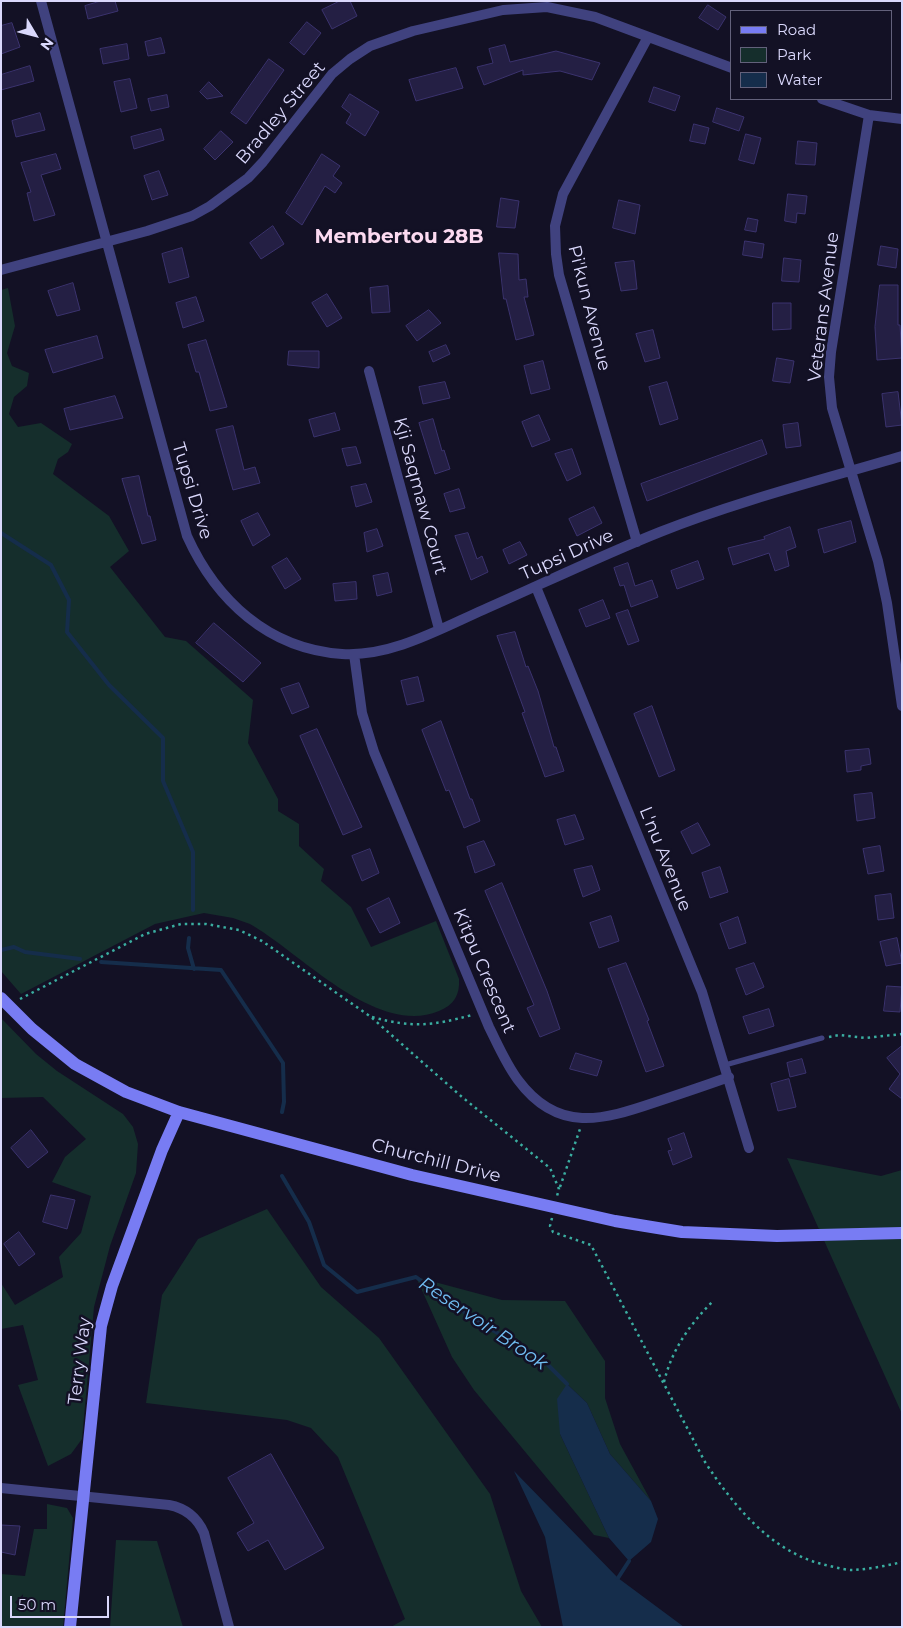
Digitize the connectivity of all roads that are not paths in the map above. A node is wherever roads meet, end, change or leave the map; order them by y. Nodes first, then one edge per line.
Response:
1 (41, 1) edge
2 (648, 37) junction
3 (730, 67) edge
4 (825, 100) edge
5 (868, 115) junction
6 (902, 119) edge
7 (106, 242) junction
8 (1, 270) edge
9 (369, 371) dead end
10 (902, 456) edge
11 (851, 471) junction
12 (637, 542) junction
13 (536, 587) junction
14 (439, 629) junction
15 (354, 654) junction
16 (902, 706) edge
17 (1, 998) edge
18 (822, 1038) road end
19 (725, 1065) junction
20 (729, 1077) junction
21 (179, 1112) junction
22 (749, 1148) dead end
23 (902, 1233) edge
24 (1, 1488) edge
25 (82, 1496) junction
26 (70, 1627) edge
27 (229, 1627) edge

1 - 7 street, Tupsi Drive
2 - 3 street, Bradley Street
2 - 7 street, Bradley Street
2 - 12 street, Pi'kun Avenue
4 - 5 street
5 - 6 street
5 - 11 street, Veterans Avenue
7 - 8 street, Bradley Street
7 - 15 street, Tupsi Drive
9 - 14 street, Kji Saqmaw Court
10 - 11 street, Tupsi Drive
11 - 12 street, Tupsi Drive
11 - 16 street, Veterans Avenue
12 - 13 street, Tupsi Drive
13 - 14 street, Tupsi Drive
13 - 19 street, L'nu Avenue
14 - 15 street, Tupsi Drive
15 - 20 street, Kitpu Crescent
17 - 21 main road, Churchill Drive
18 - 19 lane
19 - 20 street, L'nu Avenue
20 - 22 street, L'nu Avenue
21 - 23 main road, Churchill Drive
21 - 25 main road, Terry Way
24 - 25 street
25 - 26 main road, Terry Way
25 - 27 street

